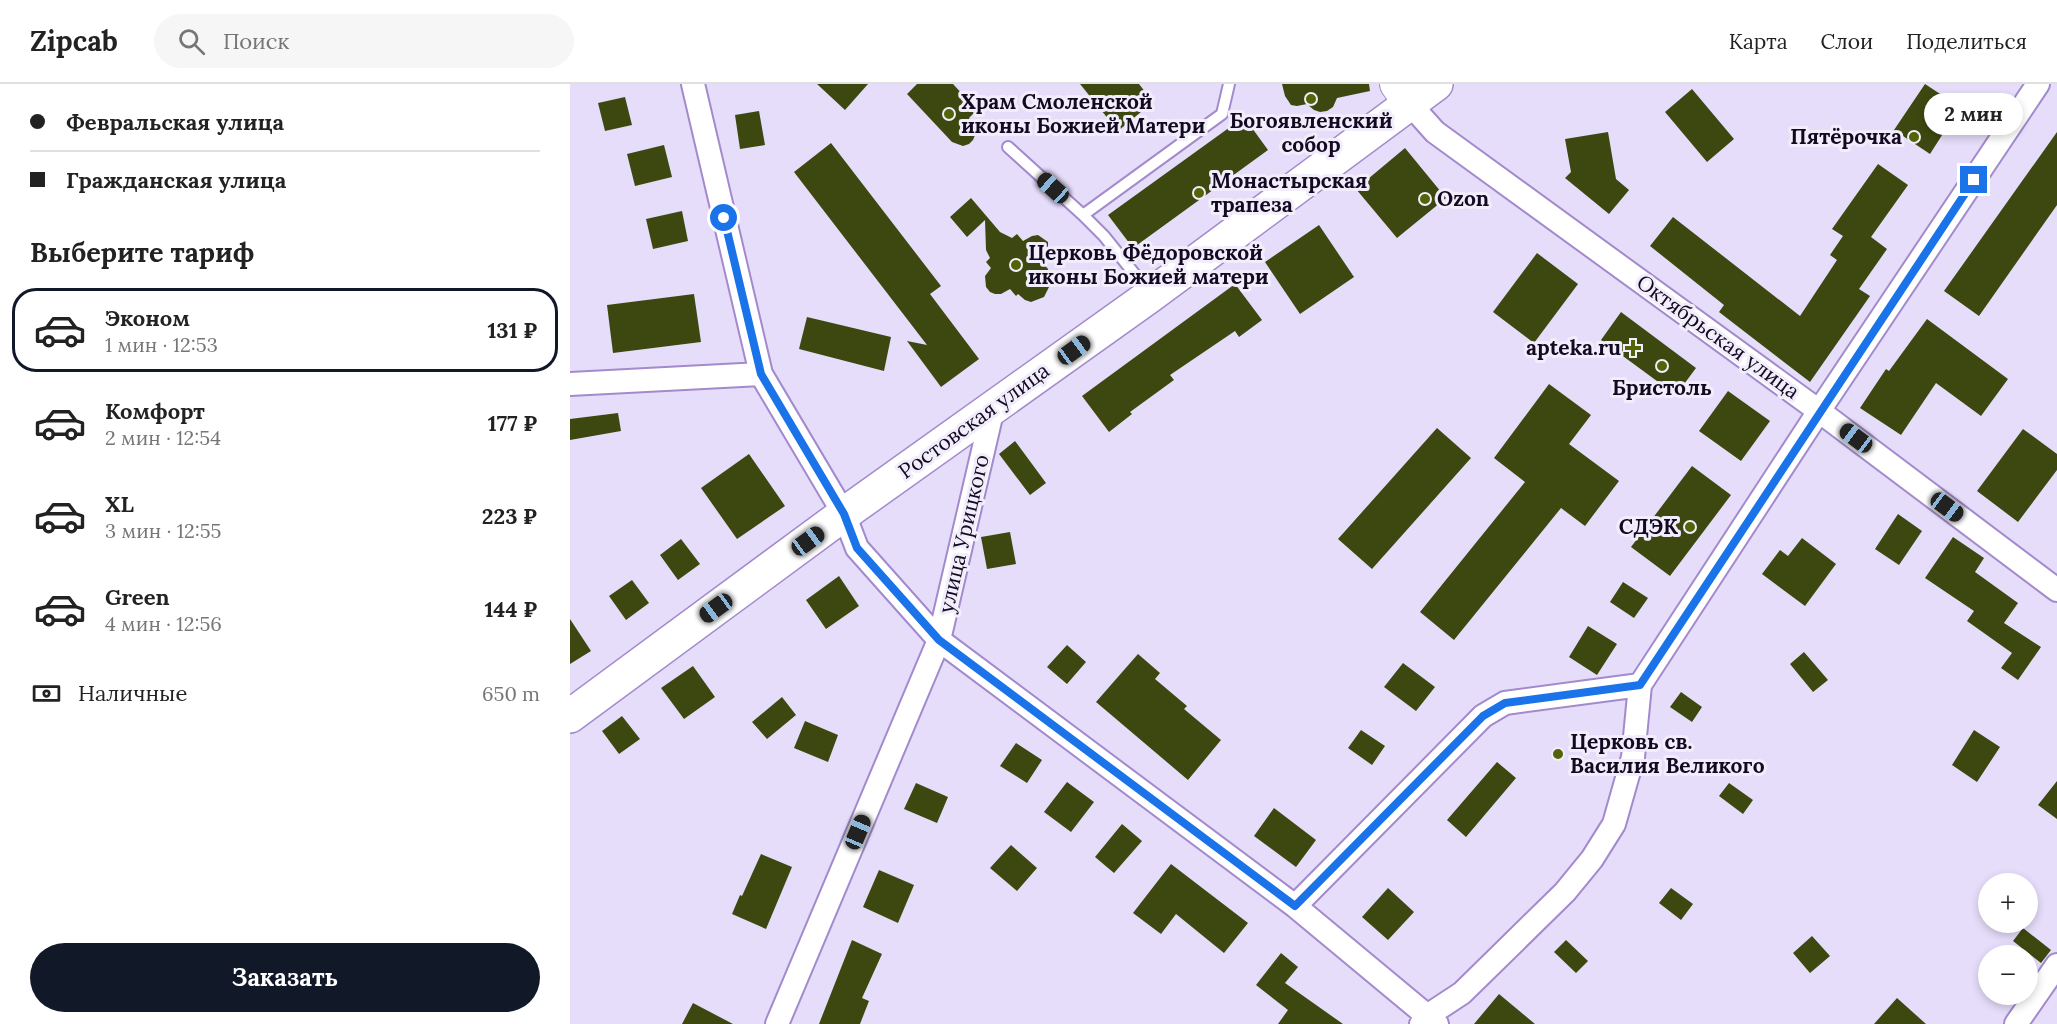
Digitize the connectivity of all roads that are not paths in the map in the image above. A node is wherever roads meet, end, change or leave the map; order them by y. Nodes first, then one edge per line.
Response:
1 (693, 84) edge
2 (1229, 84) edge
3 (1436, 84) edge
4 (2038, 84) edge
5 (1403, 94) edge
6 (1008, 147) dead end
7 (1083, 215) junction
8 (1151, 295) junction
9 (761, 374) junction
10 (570, 384) edge
11 (993, 408) junction
12 (1819, 411) junction
13 (844, 514) junction
14 (2057, 590) edge
15 (939, 640) junction
16 (1640, 685) junction
17 (570, 716) edge
18 (1295, 906) junction
19 (2057, 965) edge
20 (1428, 1021) edge
21 (777, 1024) edge
22 (2016, 1024) edge

1 - 9 street
2 - 7 lane
3 - 5 main road, Ростовская улица
4 - 12 street
5 - 8 main road, Ростовская улица
5 - 12 street, Октябрьская улица
6 - 7 lane
7 - 8 lane
8 - 11 main road, Ростовская улица
9 - 10 street
9 - 13 street
11 - 13 main road, Ростовская улица
11 - 15 street, улица Урицкого
12 - 14 street, Октябрьская улица
12 - 16 street
13 - 15 street
13 - 17 main road, Ростовская улица
15 - 18 street
15 - 21 street, улица Урицкого
16 - 18 street
16 - 20 street
18 - 20 street
19 - 22 street

